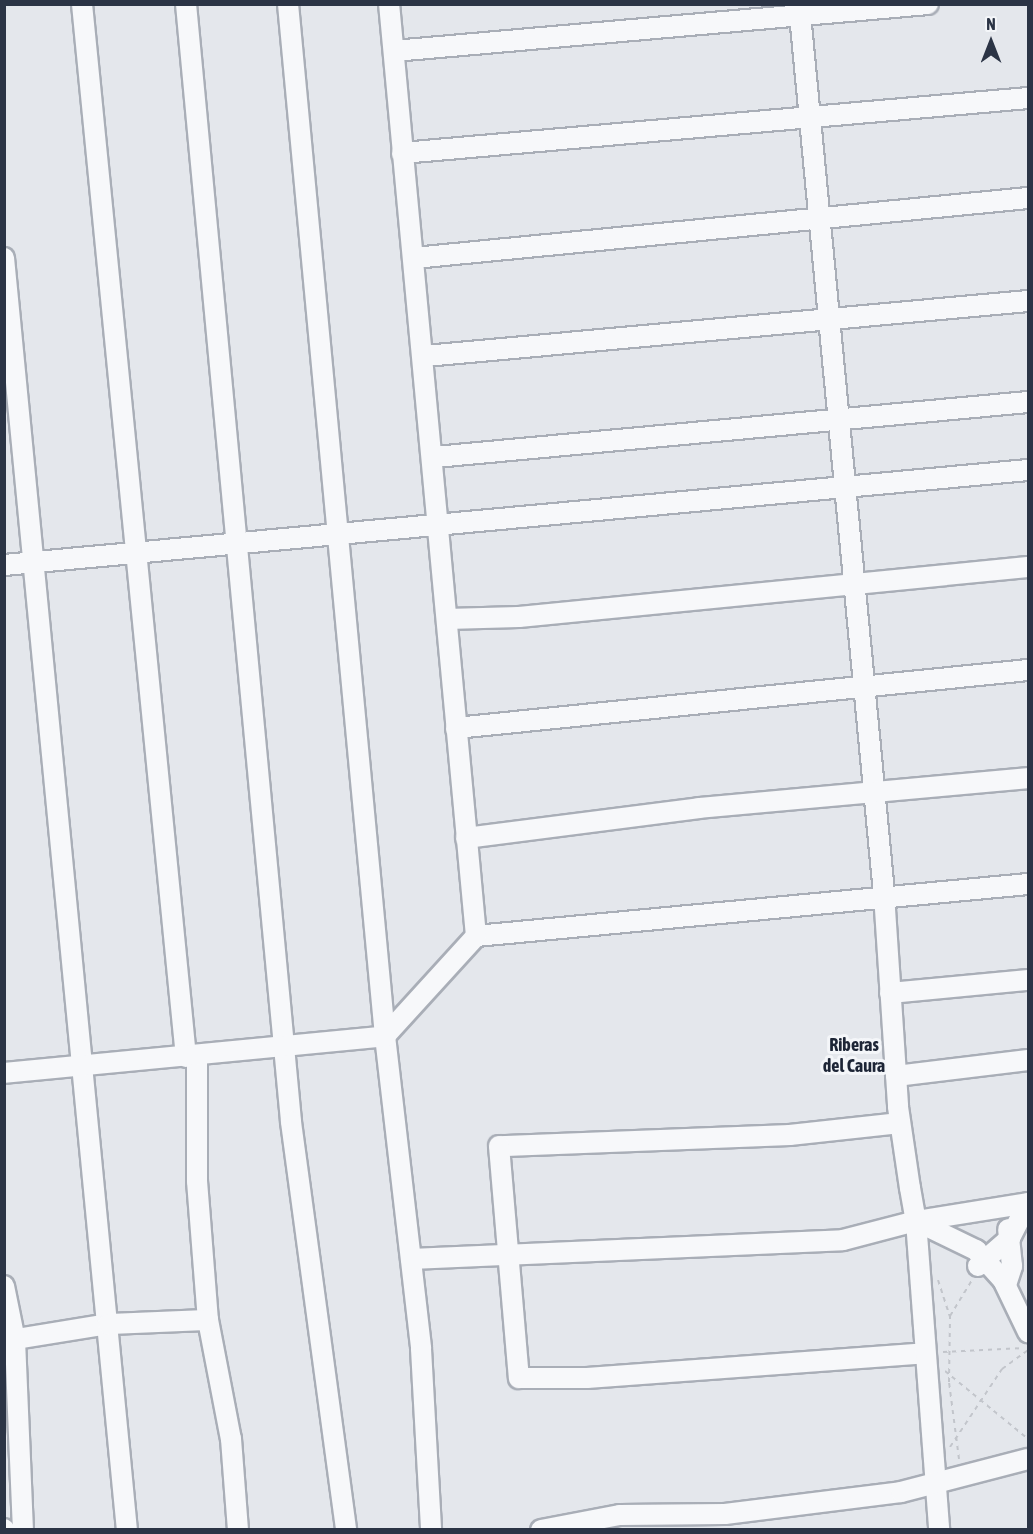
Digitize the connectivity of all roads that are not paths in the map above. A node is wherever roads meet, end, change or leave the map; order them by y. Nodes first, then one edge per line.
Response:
1 (82, 4) edge
2 (186, 4) edge
3 (288, 4) edge
4 (389, 4) edge
5 (928, 4) edge
6 (799, 11) edge
7 (394, 51) junction
8 (1029, 98) edge
9 (810, 118) junction
10 (402, 153) junction
11 (1029, 198) edge
12 (820, 216) junction
13 (4, 258) edge
14 (414, 258) junction
15 (1029, 301) edge
16 (830, 319) junction
17 (424, 356) junction
18 (1029, 402) edge
19 (836, 422) junction
20 (435, 457) junction
21 (1029, 470) edge
22 (843, 488) junction
23 (440, 525) junction
24 (340, 534) junction
25 (238, 544) junction
26 (135, 553) junction
27 (33, 563) junction
28 (4, 565) edge
29 (1029, 567) edge
30 (855, 584) junction
31 (447, 619) junction
32 (1029, 670) edge
33 (865, 687) junction
34 (456, 728) junction
35 (1029, 778) edge
36 (875, 795) junction
37 (466, 838) junction
38 (1029, 884) edge
39 (884, 894) junction
40 (476, 936) junction
41 (1029, 980) edge
42 (890, 993) junction
43 (385, 1036) junction
44 (285, 1047) junction
45 (191, 1056) junction
46 (1029, 1060) edge
47 (85, 1067) junction
48 (4, 1074) edge
49 (896, 1076) junction
50 (900, 1123) junction
51 (1028, 1203) edge
52 (1002, 1207) junction
53 (916, 1221) junction
54 (1010, 1238) junction
55 (509, 1252) junction
56 (411, 1259) junction
57 (982, 1263) junction
58 (1006, 1285) junction
59 (4, 1286) edge
60 (208, 1320) junction
61 (108, 1324) junction
62 (1028, 1328) edge
63 (10, 1341) edge
64 (925, 1353) junction
65 (1029, 1459) edge
66 (933, 1485) junction
67 (23, 1530) edge
68 (127, 1530) edge
69 (238, 1530) edge
70 (346, 1530) edge
71 (431, 1530) edge
72 (541, 1530) edge
73 (939, 1530) edge

1 - 26 street
2 - 25 street
3 - 24 street
4 - 7 street
5 - 6 street
6 - 7 street
6 - 9 street
7 - 10 street
8 - 9 street
9 - 10 street
9 - 12 street
10 - 14 street
11 - 12 street
12 - 14 street
12 - 16 street
13 - 27 street
14 - 17 street
15 - 16 street
16 - 17 street
16 - 19 street
17 - 20 street
18 - 19 street
19 - 20 street
19 - 22 street
20 - 23 street
21 - 22 street
22 - 23 street
22 - 30 street
23 - 24 street
23 - 31 street
24 - 25 street
24 - 43 street
25 - 26 street
25 - 44 street
26 - 27 street
26 - 45 street
27 - 28 street
27 - 47 street
29 - 30 street
30 - 31 street
30 - 33 street
31 - 34 street
32 - 33 street
33 - 34 street
33 - 36 street
34 - 37 street
35 - 36 street
36 - 37 street
36 - 39 street
37 - 40 street
38 - 39 street
39 - 40 street
39 - 42 street
40 - 43 street
41 - 42 street
42 - 49 street
43 - 44 street
43 - 56 street
44 - 45 street
44 - 70 street
45 - 47 street
45 - 60 street
46 - 49 street
47 - 48 street
47 - 61 street
49 - 50 street
50 - 53 street
50 - 55 street
51 - 52 street
51 - 54 street
52 - 53 street
52 - 54 street
53 - 55 street
53 - 57 street
53 - 64 street
54 - 57 street
54 - 58 street
55 - 56 street
55 - 64 street
56 - 71 street
57 - 58 street
58 - 62 street
59 - 63 street
60 - 61 street
60 - 69 street
61 - 63 street
61 - 68 street
63 - 67 street
64 - 66 street
65 - 66 street
66 - 72 street
66 - 73 street

